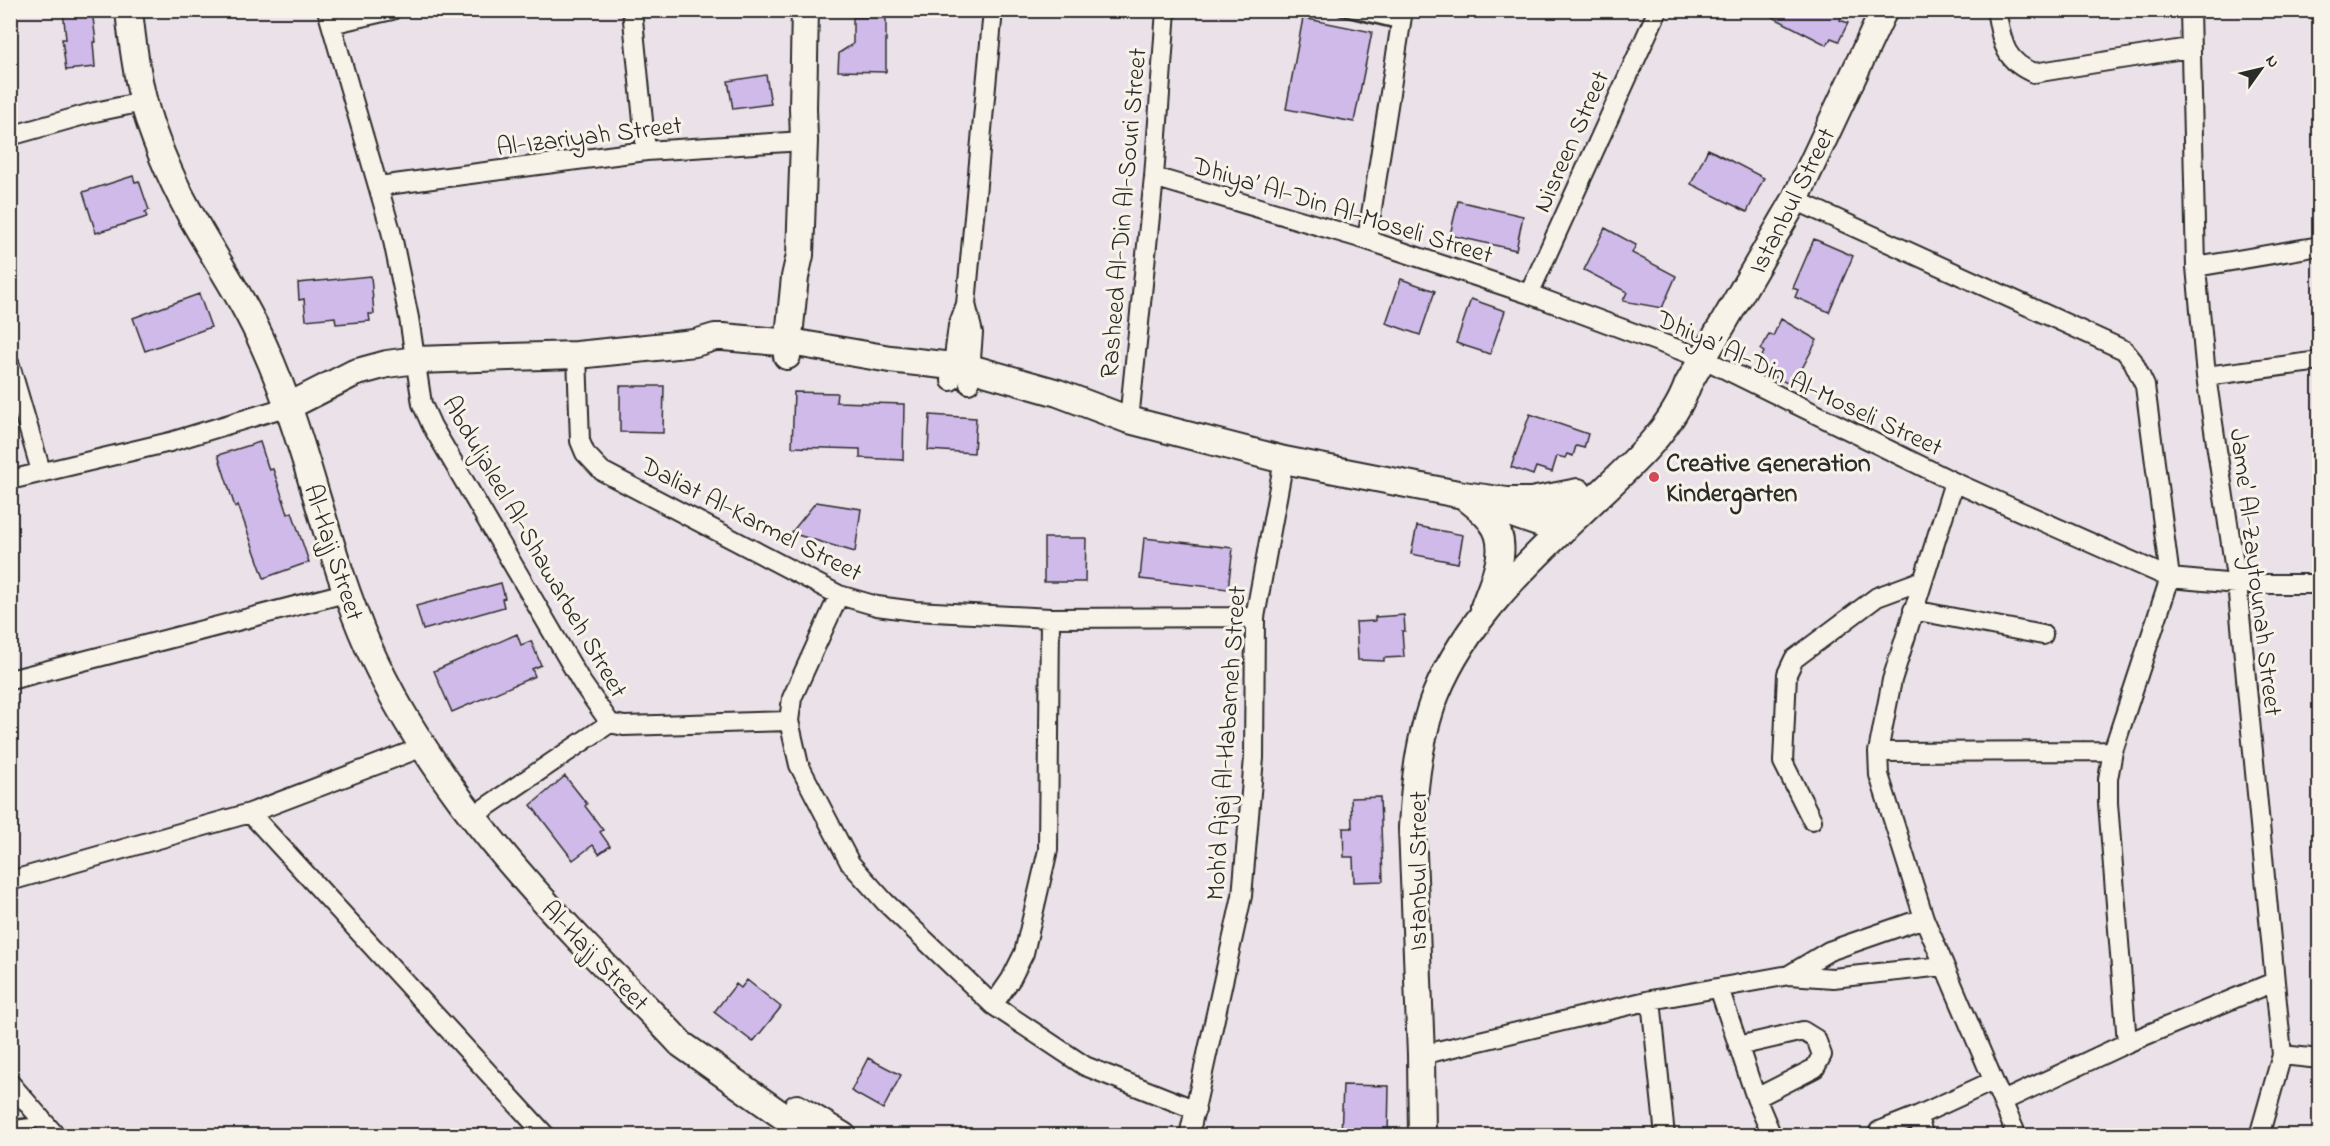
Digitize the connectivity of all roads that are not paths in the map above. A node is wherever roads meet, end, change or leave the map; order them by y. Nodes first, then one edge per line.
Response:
1 (129, 10) edge
2 (392, 10) edge
3 (632, 10) edge
4 (805, 10) edge
5 (993, 10) edge
6 (1166, 10) edge
7 (1342, 10) edge
8 (1658, 10) edge
9 (1884, 10) edge
10 (1996, 10) edge
11 (2190, 10) edge
12 (329, 17) edge
13 (1402, 17) edge
14 (2189, 48) junction
15 (143, 102) junction
16 (10, 136) edge
17 (804, 141) junction
18 (646, 151) junction
19 (1154, 177) junction
20 (379, 186) junction
21 (1795, 200) junction
22 (1367, 240) junction
23 (2319, 246) edge
24 (2196, 267) junction
25 (1529, 294) junction
26 (795, 351) junction
27 (577, 355) junction
28 (1704, 359) junction
29 (416, 360) junction
30 (2319, 361) edge
31 (10, 365) edge
32 (960, 375) junction
33 (2206, 376) junction
34 (1688, 384) junction
35 (289, 406) junction
36 (1129, 420) junction
37 (1284, 460) junction
38 (41, 471) junction
39 (10, 480) edge
40 (1954, 482) junction
41 (1578, 492) junction
42 (1463, 495) junction
43 (1575, 518) junction
44 (1544, 525) junction
45 (2170, 578) junction
46 (1923, 580) junction
47 (2237, 584) junction
48 (2319, 584) edge
49 (345, 593) junction
50 (839, 595) junction
51 (1913, 610) junction
52 (1256, 617) junction
53 (1050, 618) junction
54 (1479, 622) junction
55 (2043, 635) dead end
56 (10, 680) edge
57 (789, 721) junction
58 (610, 723) junction
59 (423, 747) junction
60 (2112, 751) junction
61 (1878, 752) junction
62 (250, 813) junction
63 (473, 816) junction
64 (1812, 820) dead end
65 (10, 881) edge
66 (1924, 918) junction
67 (1943, 966) junction
68 (1789, 975) junction
69 (2274, 982) junction
70 (1719, 988) junction
71 (1651, 1000) junction
72 (993, 1005) junction
73 (665, 1025) junction
74 (2127, 1043) junction
75 (1738, 1046) junction
76 (1421, 1055) junction
77 (2282, 1055) junction
78 (2319, 1059) edge
79 (1994, 1081) junction
80 (10, 1083) edge
81 (1756, 1098) junction
82 (2003, 1101) junction
83 (1196, 1110) junction
84 (1917, 1116) junction
85 (10, 1126) edge
86 (50, 1129) edge
87 (1879, 1131) dead end
88 (546, 1136) edge
89 (811, 1136) edge
90 (843, 1136) edge
91 (1189, 1136) edge
92 (1422, 1136) edge
93 (1665, 1136) edge
94 (1772, 1136) edge
95 (1924, 1136) edge
96 (2017, 1136) edge
97 (2259, 1136) edge

1 - 15 street, Al-Hajj Street
2 - 12 street
3 - 18 street
4 - 17 street
5 - 32 street
6 - 19 street, Rasheed Al-Din Al-Souri Street
7 - 13 lane
8 - 25 street, Nisreen Street
9 - 21 street, Istanbul Street
10 - 14 street
11 - 14 street, Jame' Al-Zaytounah Street
12 - 20 street, Abduljaleel Al-Shawarbeh Street
13 - 22 street
14 - 24 street, Jame' Al-Zaytounah Street
15 - 16 street
15 - 35 street, Al-Hajj Street
17 - 18 street, Al-Izariyah Street
17 - 26 street
18 - 20 street, Al-Izariyah Street
19 - 22 street, Dhiya’ Al-Din Al-Moseli Street
19 - 36 street, Rasheed Al-Din Al-Souri Street
20 - 29 street, Abduljaleel Al-Shawarbeh Street
21 - 28 street, Istanbul Street
21 - 45 street
22 - 25 street, Dhiya’ Al-Din Al-Moseli Street
23 - 24 street
24 - 33 street, Jame' Al-Zaytounah Street
25 - 28 street, Dhiya’ Al-Din Al-Moseli Street
26 - 27 street
26 - 32 street
27 - 29 street
27 - 50 street, Daliat Al-Karmel Street
28 - 34 street, Istanbul Street
28 - 40 street, Dhiya’ Al-Din Al-Moseli Street
29 - 35 street
29 - 58 street, Abduljaleel Al-Shawarbeh Street
30 - 33 street
31 - 38 street
32 - 36 street
33 - 47 street, Jame' Al-Zaytounah Street
34 - 41 street, Istanbul Street
34 - 43 street, Istanbul Street
35 - 38 street
35 - 49 street, Al-Hajj Street
36 - 37 street
37 - 42 street
37 - 52 street, Moh’d Ajaj Al-Habarneh Street
38 - 39 street
40 - 45 street, Dhiya’ Al-Din Al-Moseli Street
40 - 46 street
41 - 42 street
41 - 44 street, Istanbul Street
42 - 44 street
42 - 54 street
43 - 44 street
43 - 54 street, Istanbul Street
44 - 54 street, Istanbul Street
45 - 47 street, Dhiya’ Al-Din Al-Moseli Street
45 - 60 street
46 - 51 street
46 - 64 street
47 - 48 street, Dhiya’ Al-Din Al-Moseli Street
47 - 69 street, Jame' Al-Zaytounah Street
49 - 56 street
49 - 59 street, Al-Hajj Street
50 - 53 street, Daliat Al-Karmel Street
50 - 57 street
51 - 55 street
51 - 61 street
52 - 53 street, Daliat Al-Karmel Street
52 - 83 street, Moh’d Ajaj Al-Habarneh Street
53 - 72 street
54 - 76 street, Istanbul Street
57 - 58 street, Abduljaleel Al-Shawarbeh Street
57 - 72 street
58 - 63 street
59 - 62 street
59 - 63 street, Al-Hajj Street
60 - 61 street
60 - 74 street
61 - 66 street
62 - 65 street
62 - 88 street
63 - 73 street, Al-Hajj Street
66 - 67 street
66 - 68 street
67 - 68 street
67 - 79 street
68 - 70 street
69 - 74 street
69 - 77 street, Jame' Al-Zaytounah Street
70 - 71 street
70 - 75 street
71 - 76 street
71 - 93 street
72 - 83 street
73 - 89 street, Al-Hajj Street
73 - 90 street, Al-Hajj Street
74 - 82 street
75 - 81 street
75 - 81 street
76 - 92 street, Istanbul Street
77 - 78 street
77 - 97 street, Jame' Al-Zaytounah Street
79 - 82 street
79 - 84 street
80 - 86 street
81 - 94 street
82 - 96 street
83 - 91 street, Moh’d Ajaj Al-Habarneh Street
84 - 87 street
84 - 95 street
85 - 86 lane

